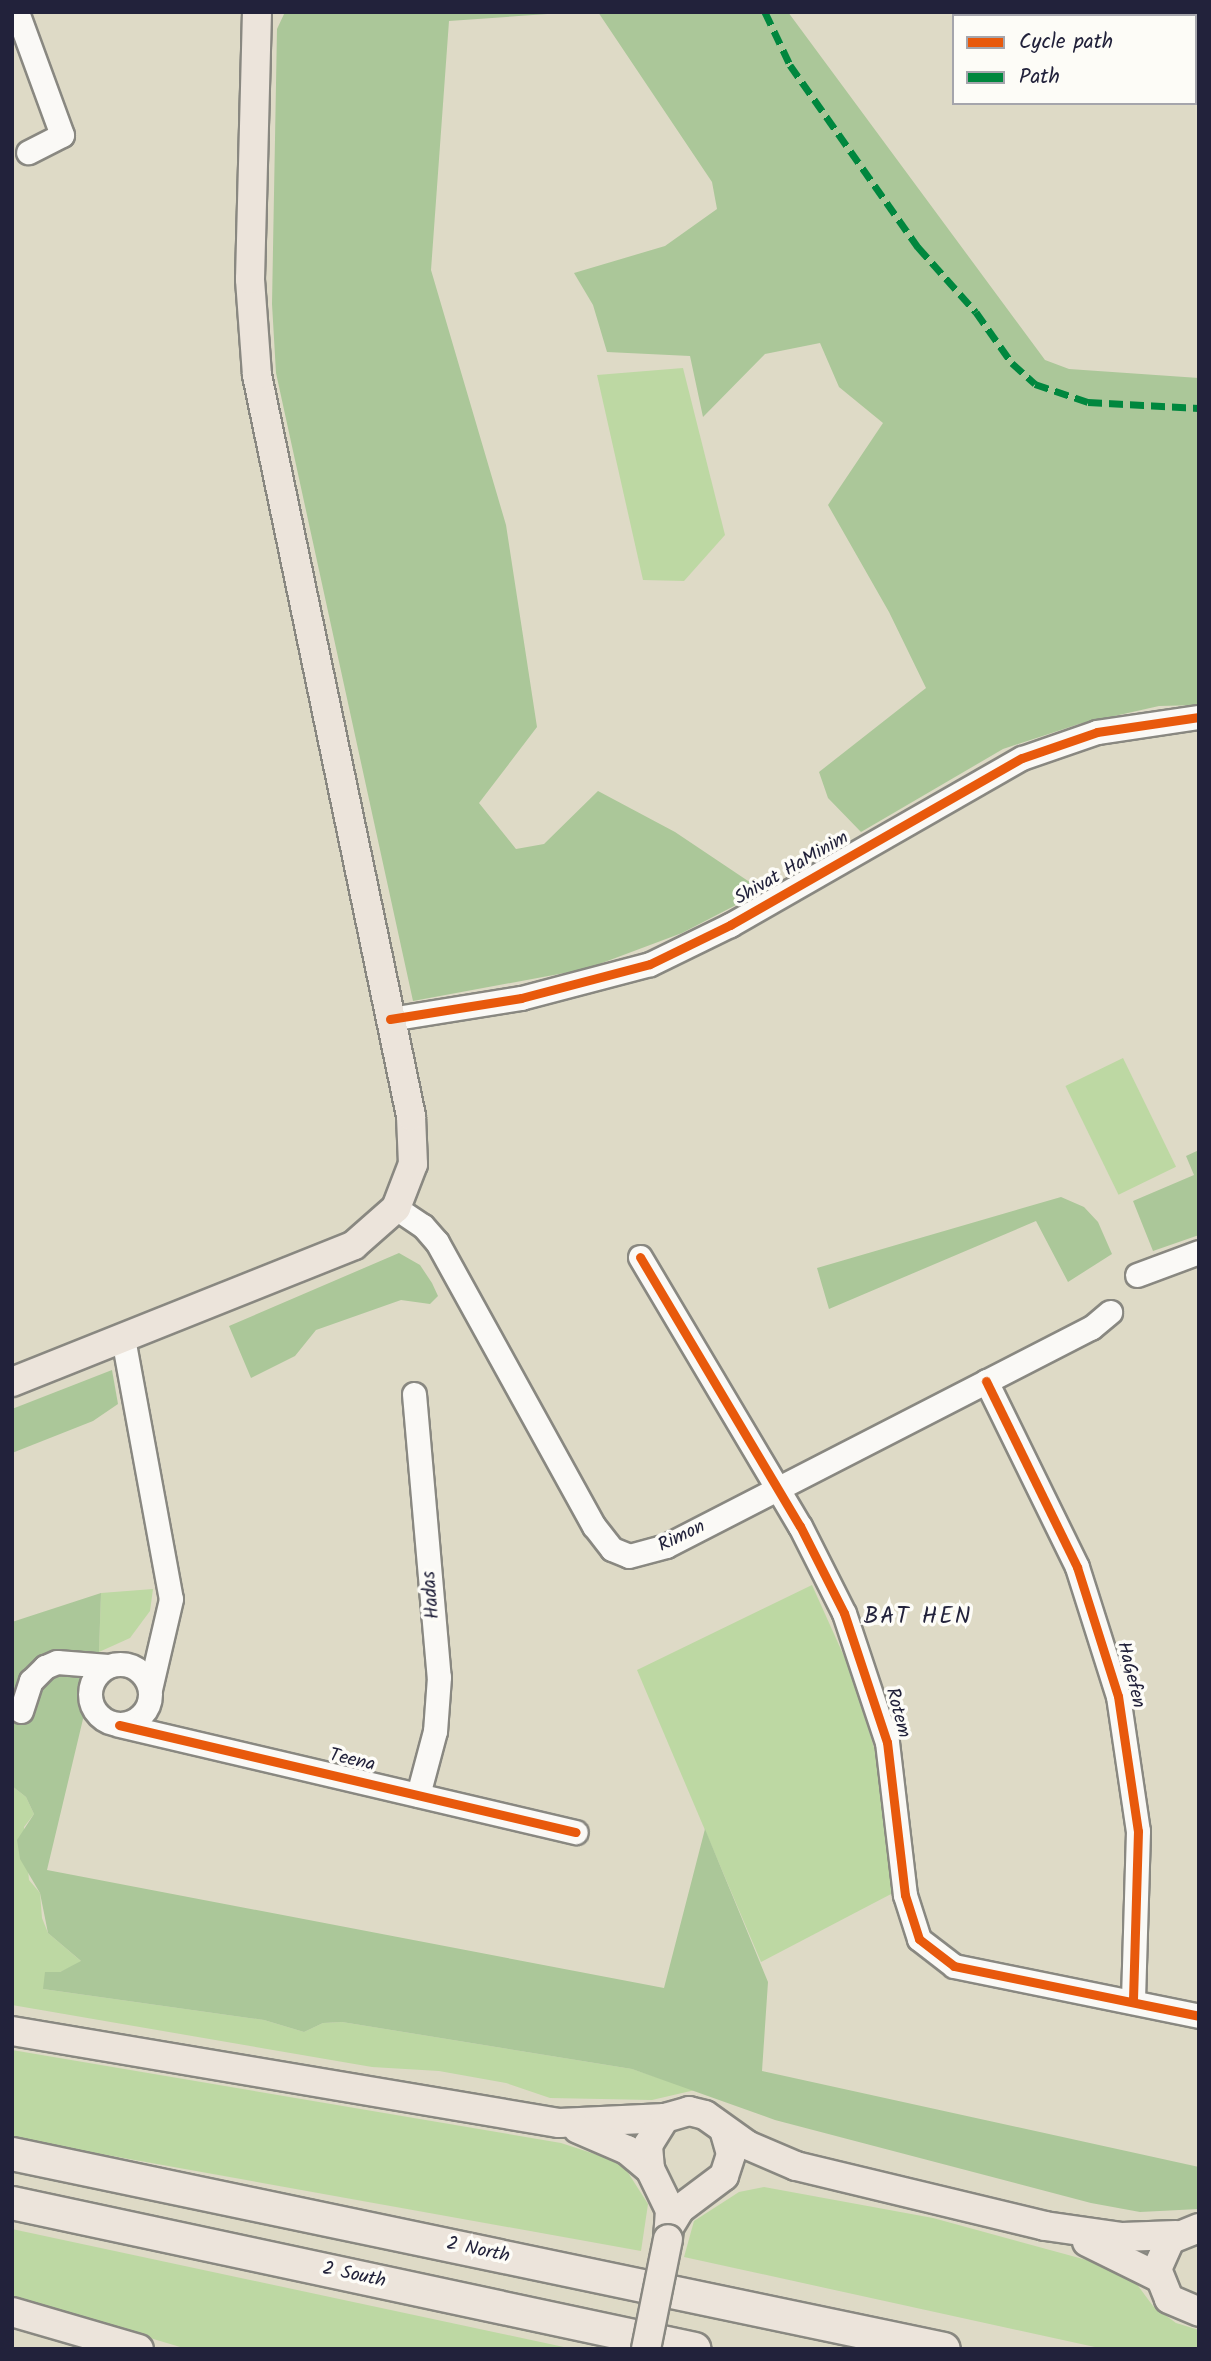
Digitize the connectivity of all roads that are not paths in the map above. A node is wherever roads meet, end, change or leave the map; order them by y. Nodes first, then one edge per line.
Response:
1 (17, 12) edge
2 (257, 12) edge
3 (28, 152) dead end
4 (1199, 718) edge
5 (390, 1019) junction
6 (396, 1208) junction
7 (1199, 1252) edge
8 (640, 1257) dead end
9 (1137, 1275) dead end
10 (1110, 1312) dead end
11 (123, 1338) junction
12 (986, 1381) junction
13 (12, 1382) edge
14 (414, 1394) dead end
15 (777, 1489) junction
16 (164, 1628) junction
17 (111, 1665) junction
18 (149, 1695) junction
19 (21, 1711) dead end
20 (119, 1725) junction
21 (172, 1737) junction
22 (418, 1795) junction
23 (576, 1832) dead end
24 (1133, 2002) junction
25 (1199, 2015) edge
26 (12, 2031) edge
27 (666, 2118) junction
28 (559, 2123) junction
29 (724, 2130) junction
30 (12, 2154) edge
31 (796, 2165) junction
32 (654, 2176) junction
33 (713, 2185) junction
34 (12, 2203) edge
35 (1045, 2226) junction
36 (670, 2231) junction
37 (1187, 2231) edge
38 (1158, 2277) junction
39 (12, 2312) edge
40 (1199, 2312) edge
41 (139, 2349) edge
42 (646, 2349) edge
43 (695, 2349) edge
44 (944, 2349) edge

1 - 3 street
2 - 5 main road
4 - 5 street, Shivat HaMinim
5 - 6 main road
6 - 11 main road
6 - 15 street, Rimon
7 - 9 street
8 - 15 street, Rotem
10 - 12 street, Rimon
11 - 13 main road
11 - 16 street
12 - 15 street, Rimon
12 - 24 street, HaGefen
14 - 22 street, Hadas
15 - 24 street, Rotem
16 - 17 street
16 - 18 street
17 - 18 street
17 - 19 street
17 - 20 street
18 - 20 street
18 - 21 street
20 - 21 street, Teena
21 - 22 street, Teena
22 - 23 street, Teena
24 - 25 street, Rotem
26 - 28 main road
27 - 28 main road
27 - 29 main road
27 - 32 main road
28 - 32 main road
29 - 31 main road
29 - 33 main road
30 - 44 highway, 2 North
31 - 33 main road
31 - 35 main road
32 - 33 main road
32 - 36 main road
33 - 36 main road
34 - 43 highway, 2 South
35 - 37 main road
35 - 38 main road
36 - 42 main road, bridge
37 - 38 main road
38 - 40 main road
39 - 41 main road

